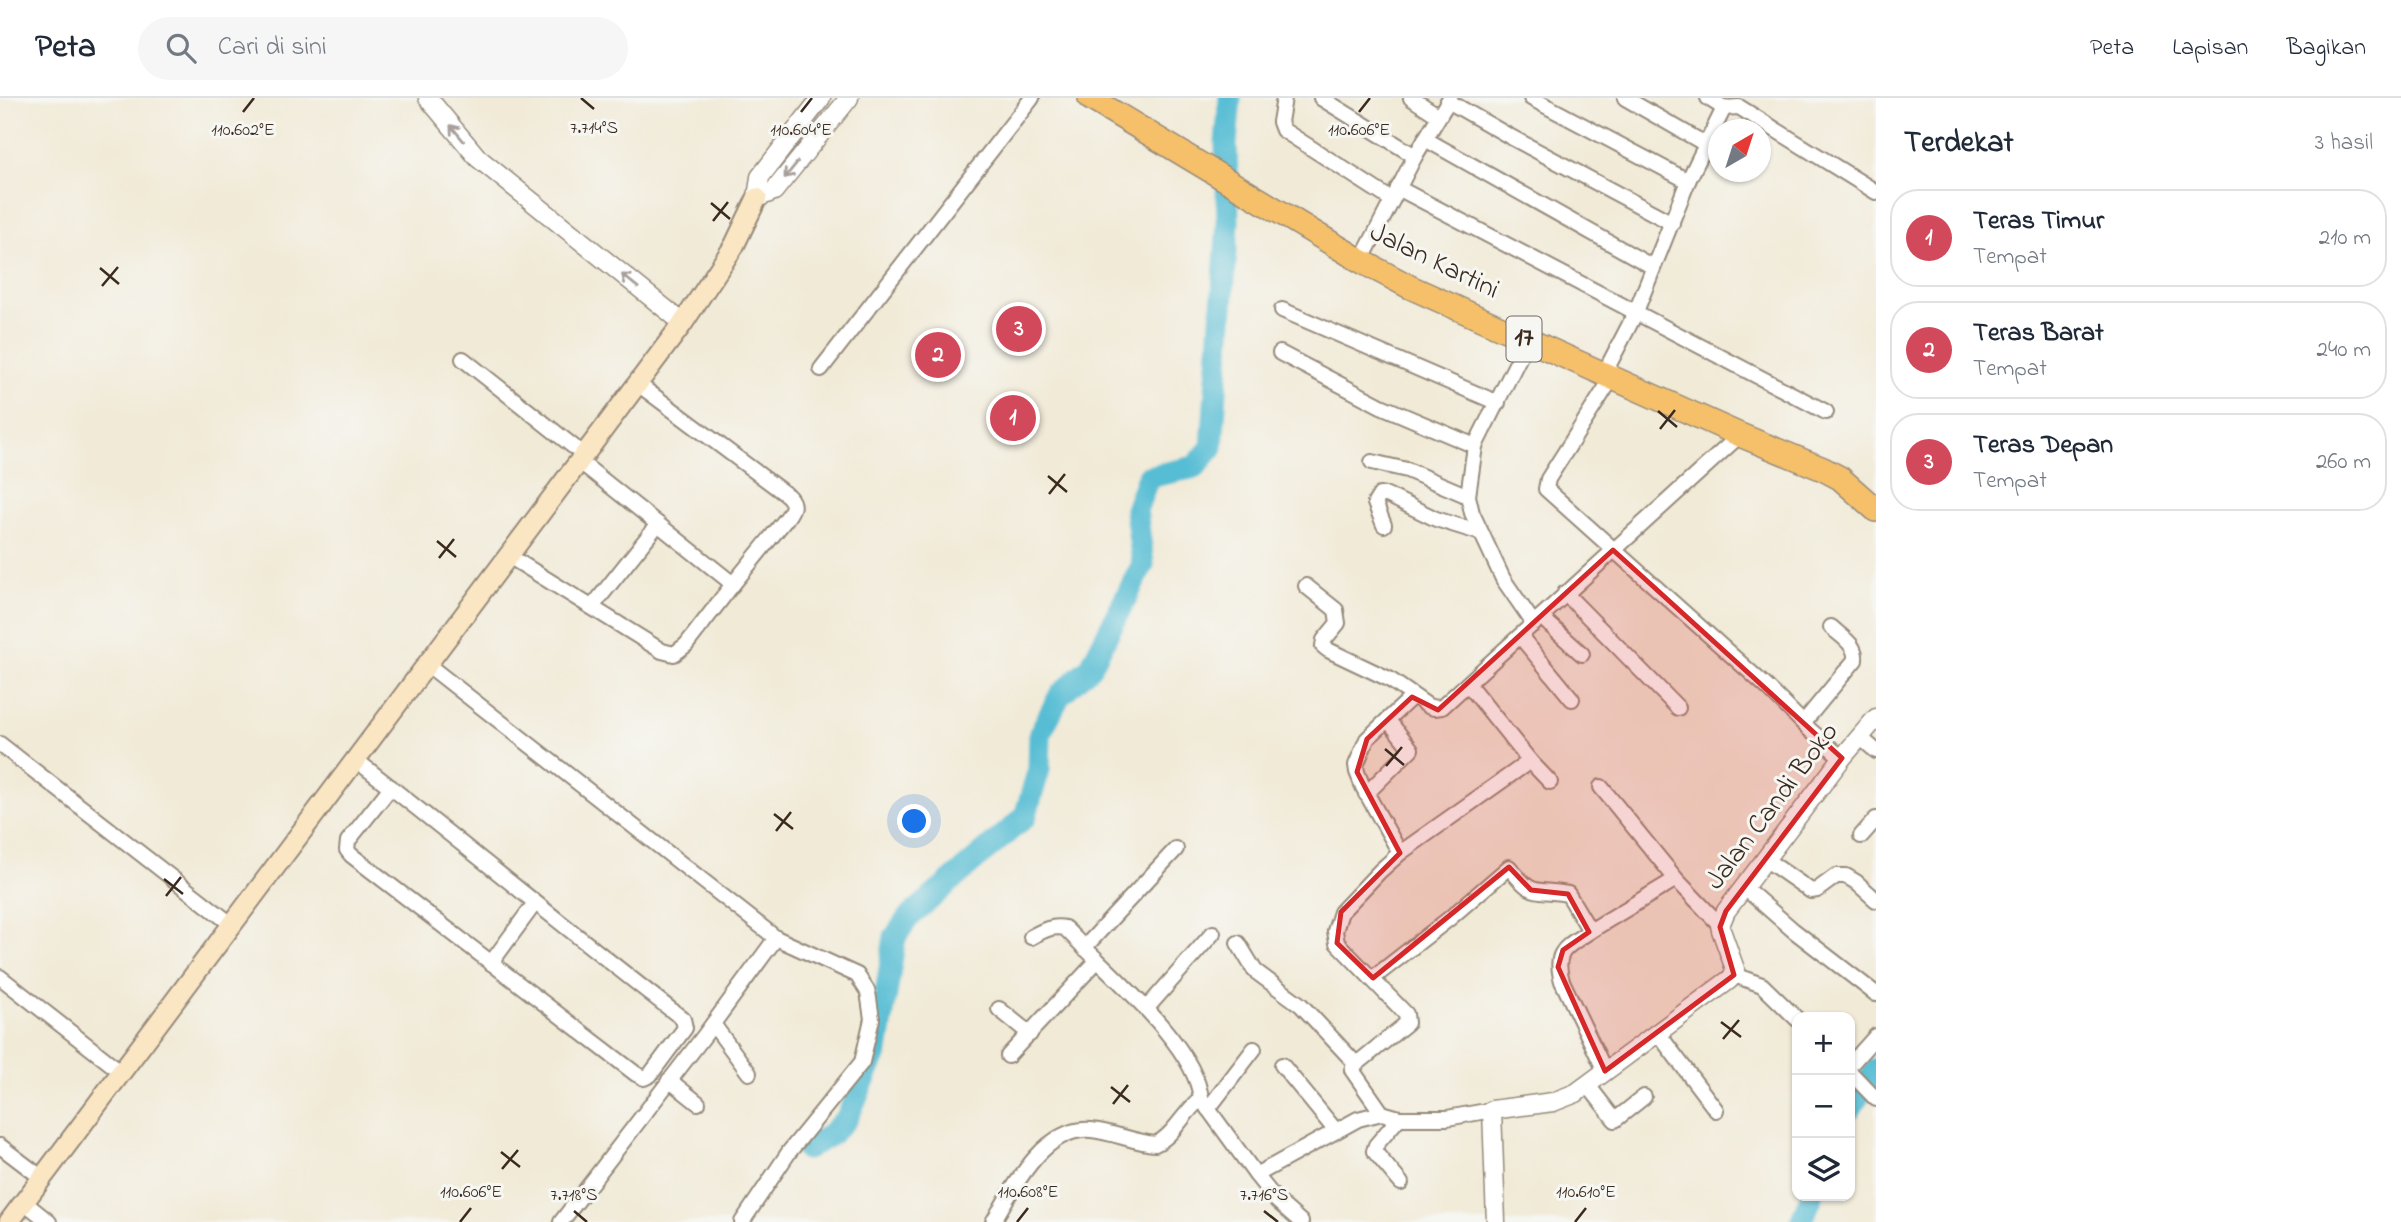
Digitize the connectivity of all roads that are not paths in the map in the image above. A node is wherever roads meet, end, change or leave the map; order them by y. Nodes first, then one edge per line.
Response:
1 (428, 98) edge
2 (821, 98) edge
3 (849, 98) edge
4 (1032, 98) edge
5 (1090, 98) edge
6 (1284, 98) edge
7 (1321, 98) edge
8 (1411, 98) edge
9 (1531, 98) edge
10 (1625, 98) edge
11 (1449, 99) edge
12 (1717, 102) edge
13 (1439, 116) junction
14 (1425, 139) junction
15 (1707, 145) junction
16 (1415, 156) junction
17 (1688, 181) junction
18 (1876, 192) edge
19 (1395, 194) junction
20 (757, 198) junction
21 (1672, 223) junction
22 (1362, 261) junction
23 (1653, 267) junction
24 (1282, 310) dead end
25 (1635, 314) junction
26 (683, 324) junction
27 (1528, 340) junction
28 (1280, 353) dead end
29 (463, 359) dead end
30 (821, 369) dead end
31 (1608, 376) junction
32 (638, 384) junction
33 (1498, 403) junction
34 (1826, 412) dead end
35 (1740, 435) junction
36 (1475, 446) junction
37 (581, 458) junction
38 (1372, 462) dead end
39 (1468, 496) junction
40 (1876, 510) edge
41 (658, 524) junction
42 (1384, 525) dead end
43 (1482, 533) junction
44 (1613, 550) junction
45 (509, 556) junction
46 (733, 584) junction
47 (1306, 586) dead end
48 (1565, 593) junction
49 (592, 607) junction
50 (1538, 620) junction
51 (1831, 627) dead end
52 (1520, 636) junction
53 (1582, 654) dead end
54 (428, 665) junction
55 (1468, 684) junction
56 (1412, 697) junction
57 (1572, 699) dead end
58 (1678, 708) dead end
59 (1876, 718) edge
60 (1388, 720) junction
61 (1803, 723) junction
62 (1860, 737) junction
63 (0, 744) edge
64 (1876, 751) edge
65 (1842, 758) junction
66 (356, 760) junction
67 (1530, 761) junction
68 (1550, 782) dead end
69 (391, 788) junction
70 (1366, 794) junction
71 (1610, 798) dead end
72 (1876, 819) edge
73 (1861, 836) dead end
74 (1175, 849) dead end
75 (1400, 853) junction
76 (1765, 859) junction
77 (1676, 879) junction
78 (1745, 888) junction
79 (1876, 900) edge
80 (535, 904) junction
81 (231, 925) junction
82 (1720, 925) junction
83 (1590, 931) junction
84 (1213, 933) dead end
85 (776, 937) junction
86 (1031, 937) dead end
87 (1238, 943) dead end
88 (1084, 948) junction
89 (1097, 961) junction
90 (491, 963) junction
91 (1734, 975) junction
92 (0, 977) edge
93 (1373, 978) junction
94 (1876, 994) edge
95 (999, 1009) dead end
96 (1146, 1009) junction
97 (1792, 1014) edge
98 (713, 1024) junction
99 (1657, 1032) junction
100 (1030, 1034) junction
101 (1876, 1035) edge
102 (1254, 1049) dead end
103 (1008, 1056) dead end
104 (1356, 1064) junction
105 (1282, 1065) dead end
106 (1855, 1066) edge
107 (120, 1071) junction
108 (1605, 1071) junction
109 (749, 1073) dead end
110 (1855, 1075) edge
111 (669, 1080) junction
112 (1587, 1084) junction
113 (1873, 1096) edge
114 (1644, 1097) dead end
115 (698, 1103) dead end
116 (1204, 1104) junction
117 (1492, 1110) junction
118 (1716, 1110) dead end
119 (1382, 1114) junction
120 (1399, 1118) junction
121 (1336, 1131) junction
122 (0, 1146) edge
123 (1256, 1175) junction
124 (42, 1178) junction
125 (1401, 1183) dead end
126 (23, 1202) junction
127 (9, 1222) edge
128 (50, 1222) edge
129 (561, 1222) edge
130 (742, 1222) edge
131 (993, 1222) edge
132 (1301, 1222) edge
133 (1496, 1222) edge

26 -> 1 street
2 - 20 street
3 -> 20 street
4 - 30 street
5 - 22 highway, Jalan Kartini / 17
6 - 19 street
7 - 16 street
8 - 13 street
9 - 17 street
10 - 15 street
11 - 13 street
11 - 21 street
12 - 15 street
12 - 18 street
13 - 14 street
14 - 16 street
14 - 23 street
15 - 17 street
16 - 19 street
17 - 21 street
19 - 22 street
19 - 25 street
20 - 26 main road
21 - 23 street
22 - 27 highway, Jalan Kartini / 17
23 - 25 street
24 - 33 street
25 - 31 street
25 - 34 street
26 - 32 main road
27 - 31 highway, Jalan Kartini / 17
27 - 33 street
28 - 36 street
29 - 37 street
31 - 35 highway, Jalan Kartini / 17
31 - 44 street
32 - 37 main road
32 - 46 street
33 - 36 street
35 - 40 highway, Jalan Kartini / 17
35 - 44 street
36 - 39 street
37 - 41 street
37 - 45 main road
38 - 39 street
39 - 43 street
41 - 46 street
41 - 49 street
42 - 43 street
43 - 50 street
44 - 48 street
44 - 61 street
45 - 49 street
45 - 54 main road
46 - 49 street
47 - 56 street
48 - 50 street
48 - 58 street
50 - 52 street
50 - 53 street
51 - 61 street
52 - 55 street
52 - 57 street
54 - 66 main road
54 - 85 street
55 - 56 street
55 - 67 street
56 - 60 street
59 - 62 street, Jalan Candi Boko
60 - 70 street
60 - 70 street
61 - 65 street
62 - 64 street
62 - 65 street, Jalan Candi Boko
63 - 81 street
65 - 76 street, Jalan Candi Boko
66 - 69 street
66 - 81 main road
67 - 68 street
67 - 75 street
69 - 80 street
69 - 90 street
70 - 75 street
71 - 77 street
72 - 73 street
74 - 88 street
75 - 93 street
76 - 78 street, Jalan Candi Boko
76 - 79 street
77 - 82 street
77 - 83 street
78 - 82 street, Jalan Candi Boko
78 - 94 street
80 - 90 street
80 - 90 street
81 - 107 main road
82 - 91 street, Jalan Candi Boko
83 - 93 street
83 - 108 street
84 - 96 street
85 - 98 street
85 - 130 street
86 - 88 street
87 - 104 street
88 - 89 street
89 - 96 street
89 - 100 street
91 - 97 street
91 - 99 street
92 - 107 street
93 - 104 street
95 - 100 street
96 - 116 street
98 - 109 street
98 - 111 street
99 - 108 street
99 - 118 street
100 - 103 street
101 - 106 street
102 - 116 street
104 - 119 street
105 - 121 street
107 - 124 main road
108 - 112 street
110 - 113 street
111 - 115 street
111 - 129 street
112 - 114 street
112 - 117 street
116 - 123 street
116 - 131 street
117 - 120 street
117 - 133 street
119 - 120 street
119 - 121 street
120 - 125 street
121 - 123 street
122 - 124 street
123 - 132 street
124 - 126 main road
126 - 127 main road
126 - 128 street

